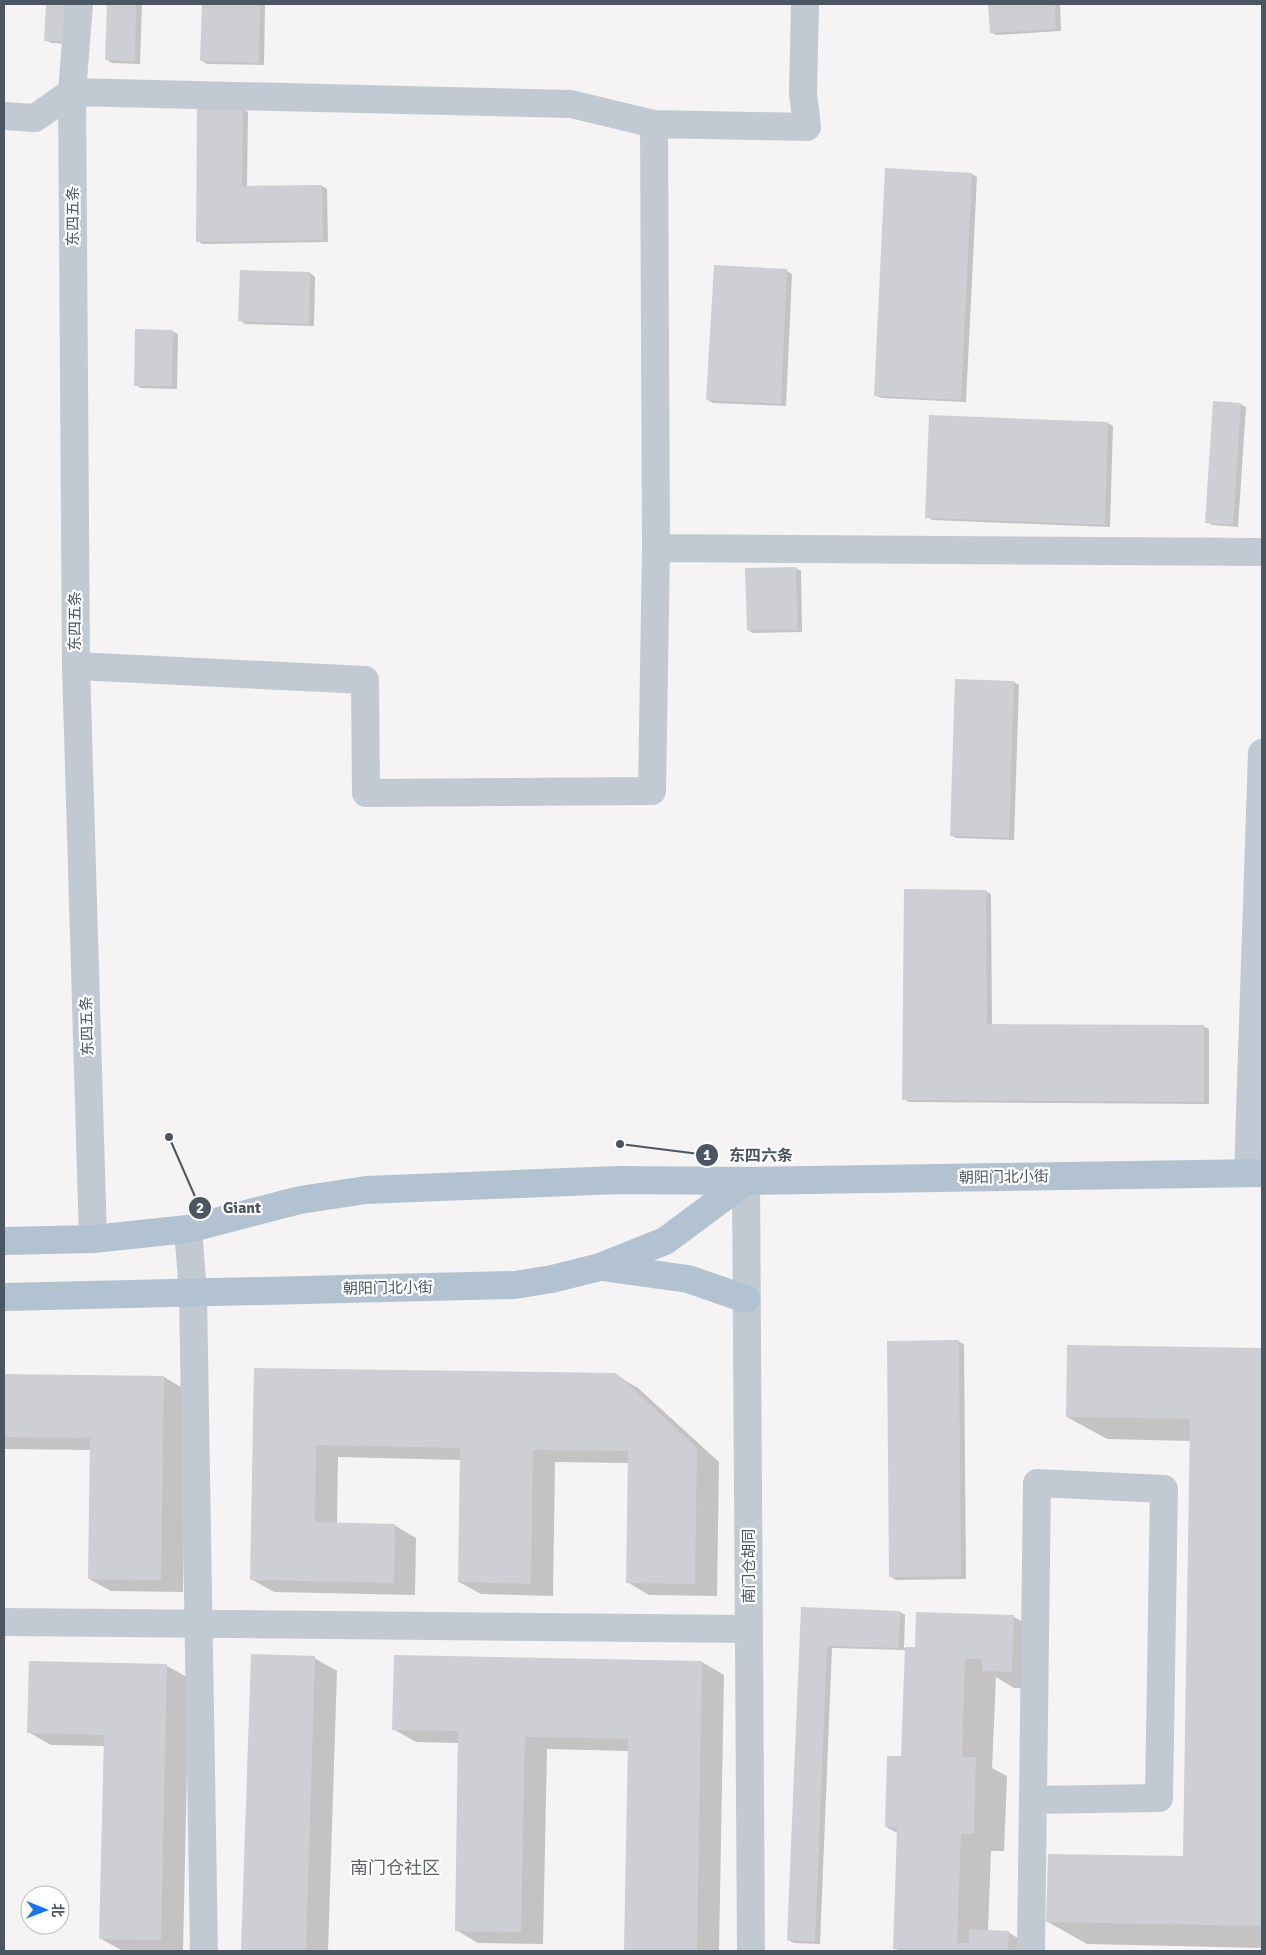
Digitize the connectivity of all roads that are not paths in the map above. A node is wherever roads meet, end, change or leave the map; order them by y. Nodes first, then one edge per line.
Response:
1 (79, 4) edge
2 (805, 4) edge
3 (72, 92) junction
4 (4, 116) edge
5 (654, 124) junction
6 (656, 548) junction
7 (1262, 552) edge
8 (76, 666) junction
9 (1262, 753) edge
10 (1255, 1173) edge
11 (746, 1181) junction
12 (188, 1229) junction
13 (93, 1239) junction
14 (4, 1241) edge
15 (600, 1267) junction
16 (193, 1293) junction
17 (4, 1297) edge
18 (746, 1299) junction
19 (4, 1622) edge
20 (199, 1625) junction
21 (749, 1629) junction
22 (1033, 1800) junction
23 (204, 1951) edge
24 (751, 1951) edge
25 (1031, 1951) edge

1 - 3 street, 东四五条
2 - 5 street
3 - 4 street
3 - 5 street
3 - 8 street, 东四五条
5 - 6 street
6 - 7 street
6 - 8 street
8 - 13 street, 东四五条
9 - 10 street
10 - 11 main road, 朝阳门北小街
11 - 12 main road, 朝阳门北小街
11 - 15 main road, 朝阳门北小街
11 - 18 street, 南门仓胡同
12 - 13 main road, 朝阳门北小街
12 - 16 street
13 - 14 main road, 朝阳门北小街
15 - 16 main road, 朝阳门北小街
15 - 18 main road
16 - 17 main road, 朝阳门北小街
16 - 20 street
18 - 21 street, 南门仓胡同
19 - 20 street
20 - 21 street
20 - 23 street
21 - 24 street, 南门仓胡同
22 - 22 street
22 - 25 street

